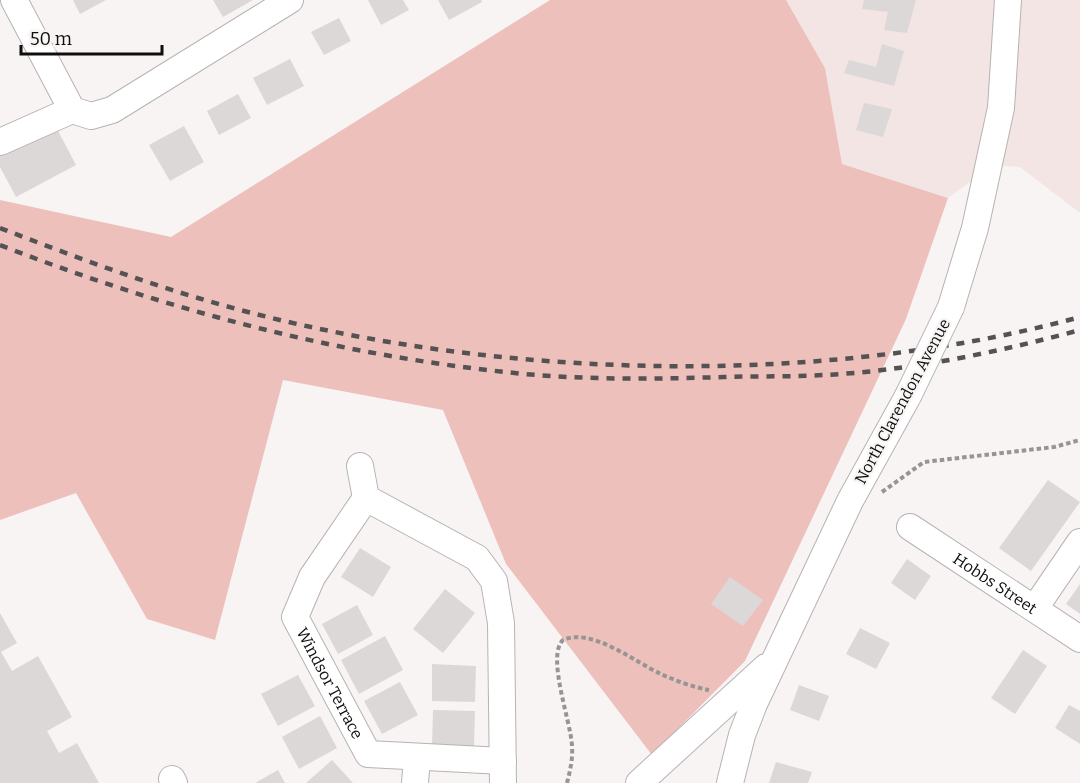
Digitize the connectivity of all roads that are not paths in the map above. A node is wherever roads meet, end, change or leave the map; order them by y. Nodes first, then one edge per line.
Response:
1 (14, 0) edge
2 (290, 0) edge
3 (1008, 0) edge
4 (72, 110) junction
5 (0, 142) edge
6 (360, 466) dead end
7 (366, 498) junction
8 (910, 527) dead end
9 (1080, 542) edge
10 (1035, 608) junction
11 (1080, 639) edge
12 (777, 656) junction
13 (417, 757) junction
14 (503, 772) edge
15 (415, 783) edge
16 (639, 783) edge
17 (730, 783) edge

1 - 4 street
2 - 4 street
3 - 12 street, North Clarendon Avenue, bridge
4 - 5 street
6 - 7 street
7 - 13 street, Windsor Terrace
7 - 14 street, Windsor Terrace
8 - 10 street, Hobbs Street
9 - 10 street
10 - 11 street, Hobbs Street
12 - 16 street
12 - 17 street, North Clarendon Avenue
13 - 14 street, Windsor Terrace
13 - 15 street

